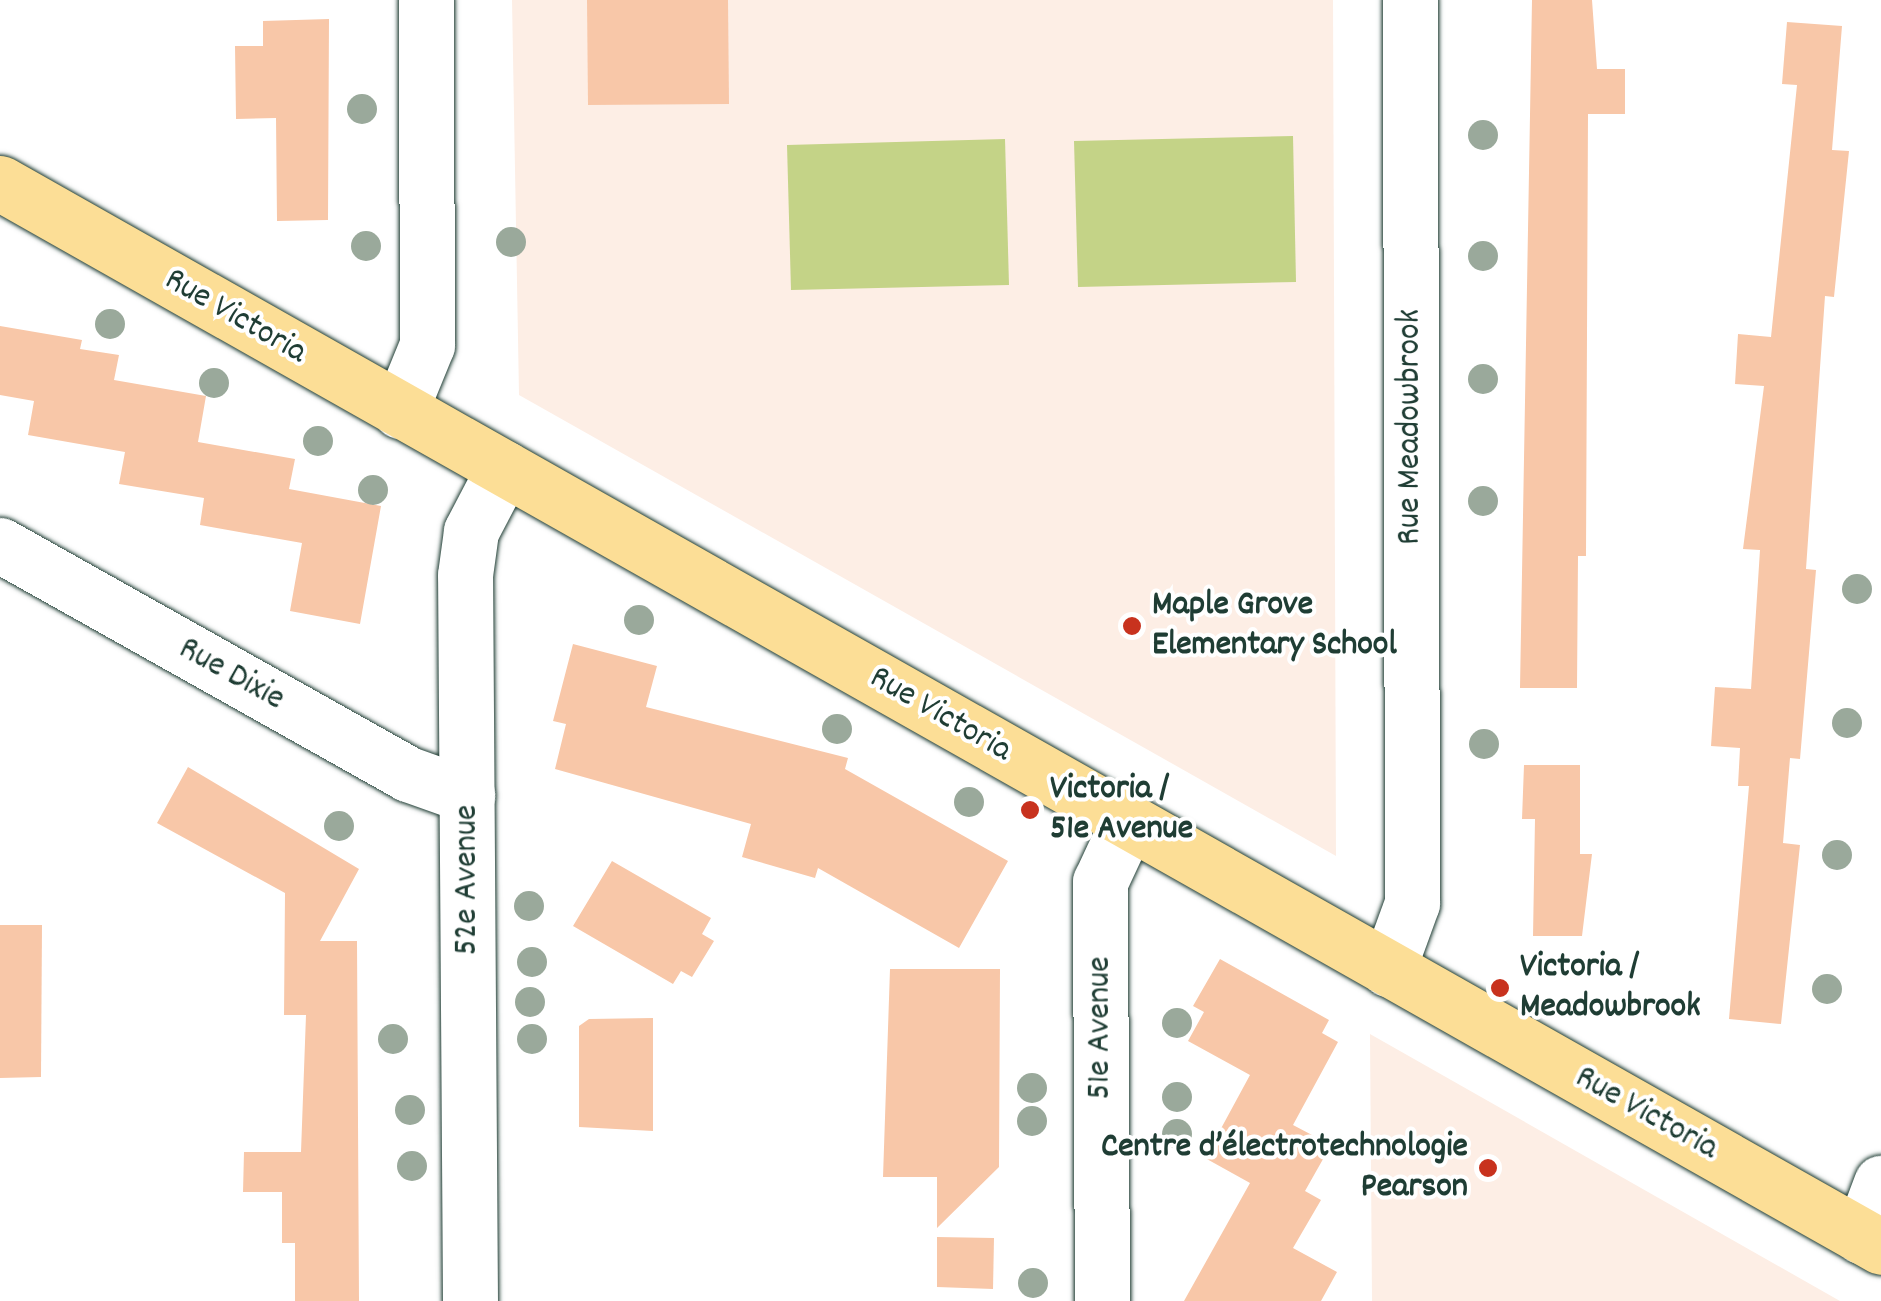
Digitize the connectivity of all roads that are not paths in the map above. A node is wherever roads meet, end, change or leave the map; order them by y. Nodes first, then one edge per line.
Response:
1 (426, 0) edge
2 (1410, 0) edge
3 (0, 184) edge
4 (400, 411) junction
5 (504, 468) junction
6 (0, 545) edge
7 (467, 794) junction
8 (1128, 822) junction
9 (1388, 969) junction
10 (1881, 1183) edge
11 (1871, 1241) edge
12 (470, 1301) edge
13 (1102, 1301) edge

1 - 4 street
2 - 9 street, Rue Meadowbrook
3 - 4 main road, Rue Victoria
4 - 5 main road, Rue Victoria
5 - 7 street, 52e Avenue
5 - 8 main road, Rue Victoria
6 - 7 street, Rue Dixie
7 - 12 street, 52e Avenue
8 - 9 main road, Rue Victoria
8 - 13 street, 51e Avenue
9 - 11 main road, Rue Victoria
10 - 11 street

